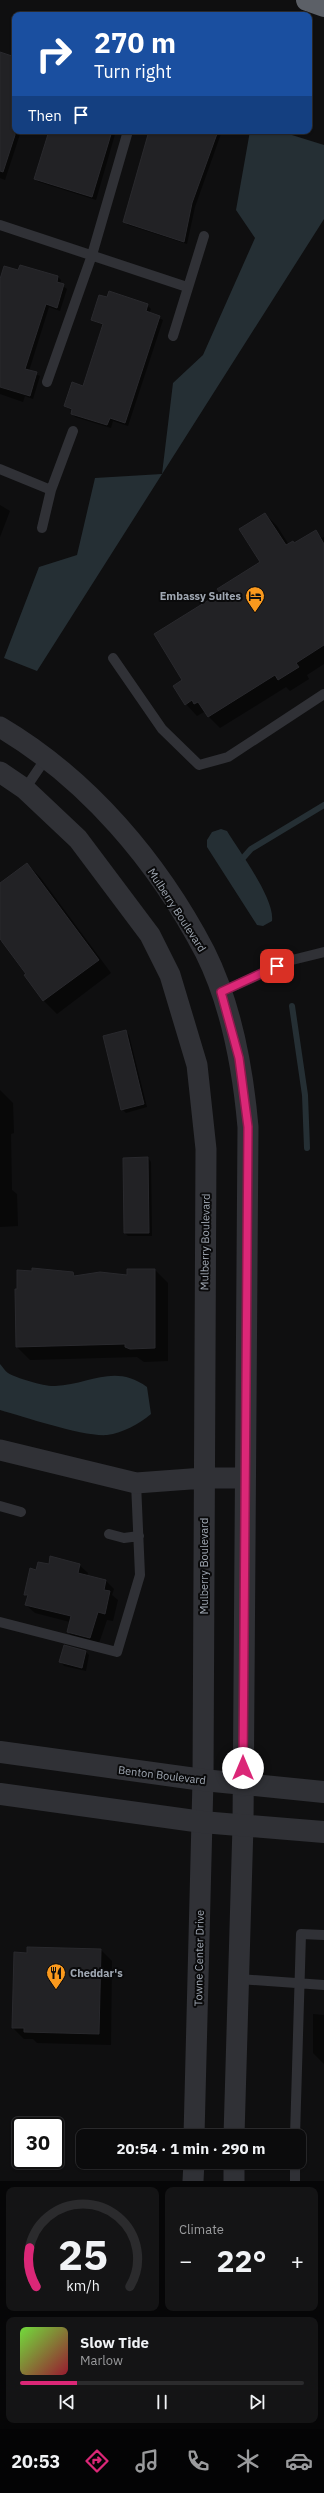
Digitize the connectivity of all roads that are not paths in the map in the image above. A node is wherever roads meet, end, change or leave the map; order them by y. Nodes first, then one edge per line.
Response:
1 (307, 0) edge
2 (324, 6) edge
3 (127, 134) edge
4 (0, 225) edge
5 (204, 236) dead end
6 (92, 255) junction
7 (187, 286) junction
8 (173, 336) dead end
9 (47, 382) dead end
10 (73, 431) dead end
11 (0, 469) edge
12 (51, 490) junction
13 (42, 528) dead end
14 (113, 658) dead end
15 (324, 694) edge
16 (0, 727) edge
17 (46, 758) junction
18 (0, 772) edge
19 (25, 789) junction
20 (324, 952) edge
21 (221, 992) junction
22 (0, 1450) edge
23 (204, 1478) junction
24 (244, 1478) junction
25 (136, 1483) junction
26 (0, 1506) edge
27 (21, 1512) dead end
28 (108, 1534) dead end
29 (139, 1536) junction
30 (0, 1622) edge
31 (0, 1752) edge
32 (203, 1780) junction
33 (242, 1784) junction
34 (324, 1792) edge
35 (0, 1794) edge
36 (202, 1822) junction
37 (243, 1825) junction
38 (324, 1832) edge
39 (324, 1935) edge
40 (239, 1979) junction
41 (300, 1984) junction
42 (324, 1985) edge
43 (194, 2129) edge
44 (234, 2129) edge
45 (295, 2129) edge
46 (194, 2169) edge
47 (234, 2169) edge
48 (295, 2169) edge
49 (193, 2181) edge
50 (234, 2181) edge
51 (295, 2181) edge

1 - 2 highway
3 - 6 lane
4 - 6 lane
5 - 7 lane
6 - 7 lane
6 - 9 lane
7 - 8 lane
10 - 12 lane
11 - 12 lane
12 - 13 lane
14 - 15 lane
16 - 17 street, Mulberry Boulevard
17 - 19 lane
17 - 21 street, Mulberry Boulevard
18 - 19 street, Mulberry Boulevard
19 - 23 street, Mulberry Boulevard
20 - 21 lane
21 - 24 street, Mulberry Boulevard
22 - 25 street
23 - 24 street
23 - 25 street
23 - 32 street, Mulberry Boulevard
24 - 33 street, Mulberry Boulevard
25 - 29 lane
26 - 27 lane
28 - 29 lane
29 - 30 lane
31 - 32 street, Benton Boulevard
32 - 33 street, Benton Boulevard
32 - 36 street, Towne Center Drive
33 - 34 street, Benton Boulevard
33 - 37 street, Mulberry Boulevard
35 - 36 street
36 - 37 street
36 - 43 street, Towne Center Drive
37 - 38 street
37 - 40 street
39 - 41 lane
40 - 41 lane
40 - 44 street
41 - 42 lane
41 - 45 lane
46 - 49 street
47 - 50 street
48 - 51 lane

